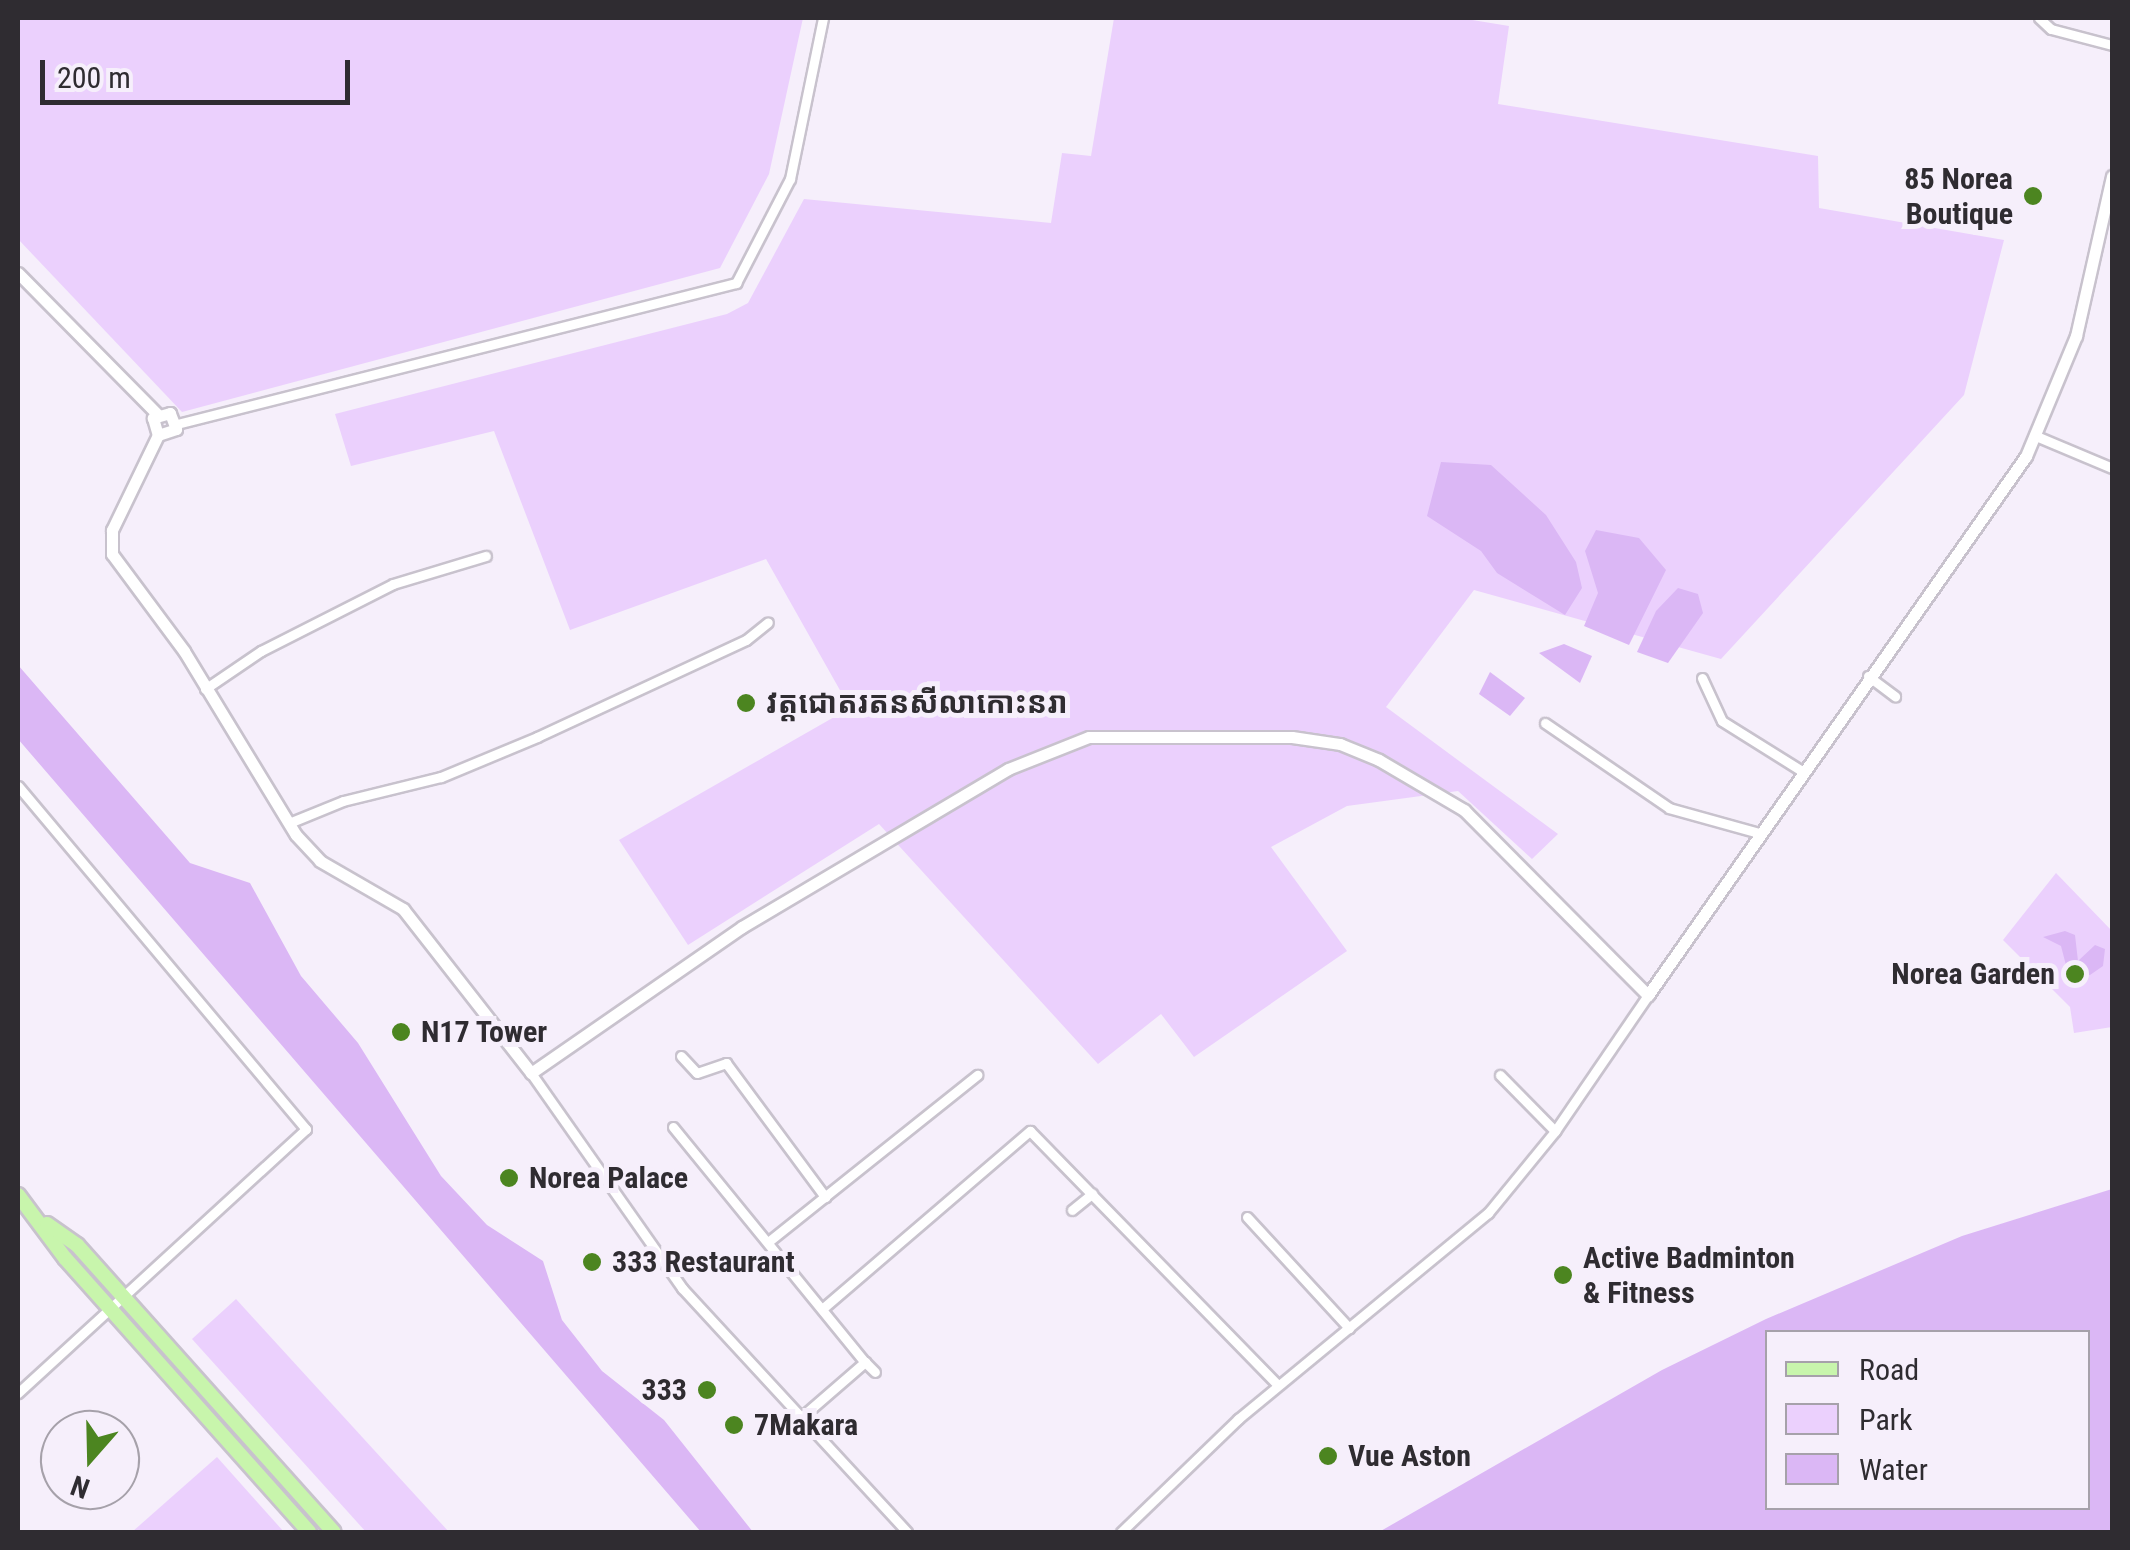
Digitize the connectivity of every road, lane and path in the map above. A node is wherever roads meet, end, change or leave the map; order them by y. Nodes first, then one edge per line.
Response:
1 (823, 18) edge
2 (2039, 18) edge
3 (2112, 45) edge
4 (2112, 176) edge
5 (18, 273) edge
6 (157, 414) junction
7 (177, 424) junction
8 (158, 435) junction
9 (2036, 436) junction
10 (2112, 468) edge
11 (486, 556) dead end
12 (768, 622) dead end
13 (1868, 676) junction
14 (1702, 678) dead end
15 (205, 689) junction
16 (1895, 696) dead end
17 (1545, 723) dead end
18 (1802, 771) junction
19 (18, 786) edge
20 (289, 823) junction
21 (1759, 833) junction
22 (1648, 995) junction
23 (680, 1056) dead end
24 (531, 1074) junction
25 (977, 1075) dead end
26 (1500, 1075) dead end
27 (673, 1126) dead end
28 (1555, 1131) junction
29 (1092, 1194) junction
30 (18, 1195) edge
31 (825, 1197) junction
32 (1072, 1210) dead end
33 (1246, 1217) dead end
34 (38, 1218) junction
35 (768, 1242) junction
36 (123, 1298) junction
37 (822, 1309) junction
38 (110, 1310) junction
39 (1349, 1328) junction
40 (865, 1362) junction
41 (875, 1372) dead end
42 (1278, 1386) junction
43 (18, 1392) edge
44 (798, 1420) junction
45 (309, 1532) edge
46 (334, 1532) edge
47 (906, 1532) edge
48 (1120, 1532) edge

1 - 7 street
2 - 3 street
4 - 9 street
5 - 6 street
6 - 7 street
6 - 8 street
7 - 8 street
8 - 15 street
9 - 10 street
9 - 13 street
11 - 15 street
12 - 20 street
13 - 16 street
13 - 18 street
14 - 18 street
15 - 20 street
17 - 21 street
18 - 21 street
19 - 36 street
20 - 24 street
21 - 22 street
22 - 24 street
22 - 28 street
23 - 31 street
24 - 44 street
25 - 31 street
26 - 28 street
27 - 35 street
28 - 39 street
29 - 32 street
29 - 37 street
29 - 42 street
30 - 34 main road
31 - 35 street
33 - 39 street
34 - 36 main road
34 - 38 main road
35 - 37 street
36 - 38 street
36 - 46 main road
37 - 40 street
38 - 43 street
38 - 45 main road
39 - 42 street
40 - 41 street
40 - 44 street
42 - 48 street
44 - 47 street

